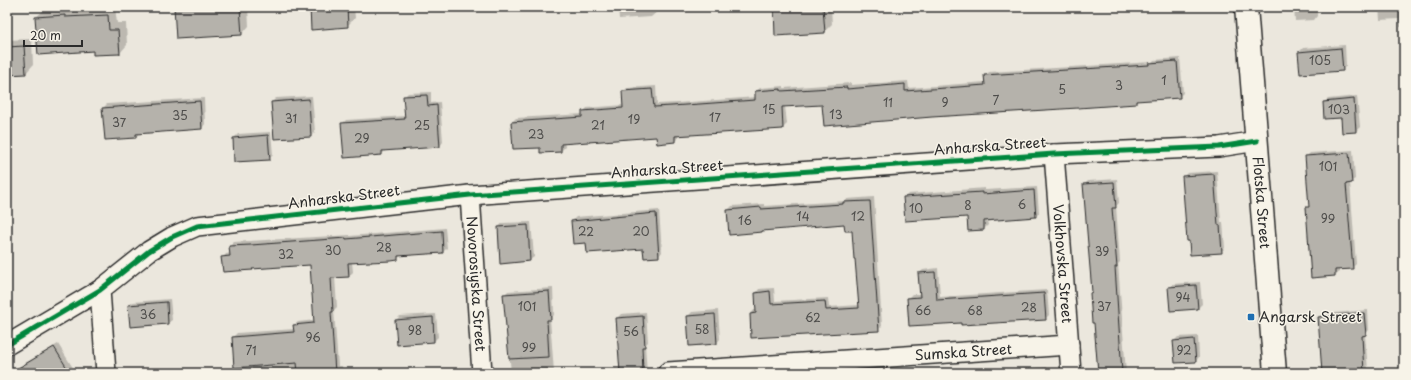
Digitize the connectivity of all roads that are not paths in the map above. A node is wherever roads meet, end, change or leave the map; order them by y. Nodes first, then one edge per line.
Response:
1 (1246, 7) edge
2 (1257, 141) junction
3 (1054, 154) junction
4 (470, 195) junction
5 (100, 290) junction
6 (7, 345) edge
7 (1069, 345) junction
8 (867, 366) edge
9 (106, 373) edge
10 (482, 373) edge
11 (668, 373) edge
12 (1071, 373) edge
13 (1275, 373) edge

1 - 2 street, Flotska Street
2 - 3 street, Anharska Street
2 - 13 street, Flotska Street
3 - 4 street, Anharska Street
3 - 7 street, Volkhovska Street
4 - 5 street, Anharska Street
4 - 10 street, Novorosiyska Street
5 - 6 street, Anharska Street
5 - 9 street
7 - 8 street, Sumska Street
7 - 12 street, Volkhovska Street
8 - 11 street, Sumska Street

